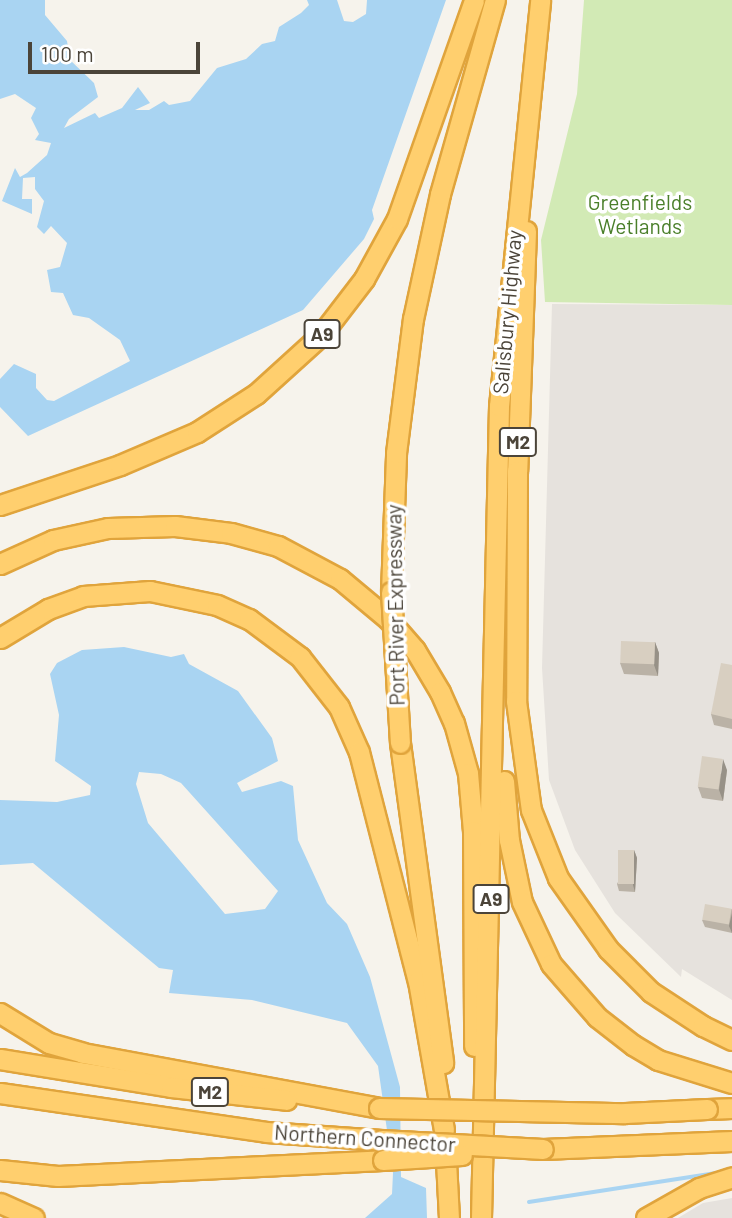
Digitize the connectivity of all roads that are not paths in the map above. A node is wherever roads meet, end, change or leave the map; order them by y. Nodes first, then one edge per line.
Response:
1 (474, 0) edge
2 (495, 0) edge
3 (540, 0) edge
4 (549, 0) edge
5 (0, 505) edge
6 (0, 564) edge
7 (0, 638) edge
8 (494, 668) junction
9 (0, 1013) edge
10 (732, 1040) edge
11 (0, 1059) edge
12 (732, 1083) edge
13 (0, 1093) edge
14 (379, 1108) junction
15 (732, 1108) edge
16 (444, 1130) junction
17 (480, 1130) junction
18 (732, 1141) edge
19 (543, 1149) junction
20 (0, 1170) edge
21 (732, 1177) edge
22 (0, 1203) edge
23 (34, 1218) edge
24 (449, 1218) edge
25 (481, 1218) edge
26 (646, 1218) edge

1 - 5 highway, A9
2 - 16 highway, Port River Expressway, bridge
3 - 8 highway, Salisbury Highway / A9
4 - 10 highway, M2
6 - 17 highway
7 - 16 highway
8 - 12 highway
8 - 17 highway, A9
9 - 14 highway
11 - 14 highway, Northern Connector / M2
13 - 19 highway, Northern Connector / M2, bridge
14 - 15 highway, Northern Connector / M2, bridge
16 - 24 highway, Port River Expressway
17 - 25 highway, A9
18 - 19 highway, Northern Connector / M2
19 - 20 highway, bridge
21 - 26 highway
22 - 23 highway

